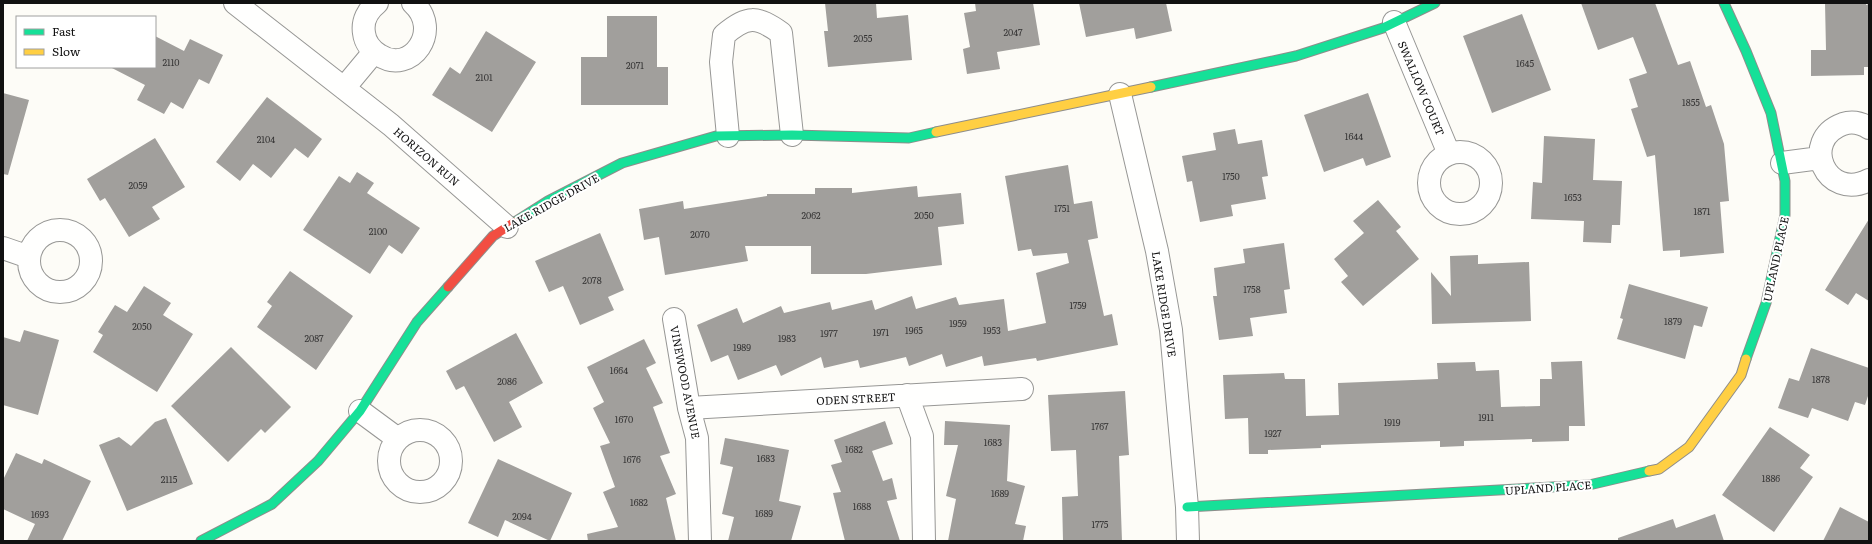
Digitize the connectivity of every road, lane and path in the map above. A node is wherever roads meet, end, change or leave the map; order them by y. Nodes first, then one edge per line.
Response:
1 (235, 3) edge
2 (377, 3) edge
3 (413, 3) edge
4 (1436, 3) edge
5 (1724, 3) edge
6 (1394, 22) junction
7 (374, 52) junction
8 (344, 88) junction
9 (1120, 94) junction
10 (1869, 128) edge
11 (792, 135) junction
12 (728, 136) junction
13 (1449, 154) dead end
14 (1820, 158) junction
15 (1782, 163) junction
16 (1869, 180) edge
17 (507, 227) junction
18 (3, 248) edge
19 (29, 257) dead end
20 (674, 319) dead end
21 (1022, 389) dead end
22 (907, 395) junction
23 (689, 408) junction
24 (360, 411) junction
25 (398, 439) dead end
26 (1187, 507) junction
27 (200, 541) edge
28 (700, 541) edge
29 (924, 541) edge
30 (1188, 541) edge

1 - 8 street, HORIZON RUN
2 - 7 street
3 - 7 street
4 - 6 street, LAKE RIDGE DRIVE
5 - 15 street, UPLAND PLACE
6 - 9 street, LAKE RIDGE DRIVE
6 - 13 street, SWALLOW COURT
7 - 8 street
8 - 17 street, HORIZON RUN
9 - 11 street, LAKE RIDGE DRIVE
9 - 26 street, LAKE RIDGE DRIVE
10 - 14 street
11 - 12 street, LAKE RIDGE DRIVE
11 - 12 street
12 - 17 street, LAKE RIDGE DRIVE
14 - 15 street
14 - 16 street
15 - 26 street, UPLAND PLACE
17 - 24 street, LAKE RIDGE DRIVE
18 - 19 street
20 - 23 street, VINEWOOD AVENUE
21 - 22 street, ODEN STREET
22 - 23 street, ODEN STREET
22 - 29 street
23 - 28 street, VINEWOOD AVENUE
24 - 25 street
24 - 27 street, LAKE RIDGE DRIVE
26 - 30 street, LAKE RIDGE DRIVE

